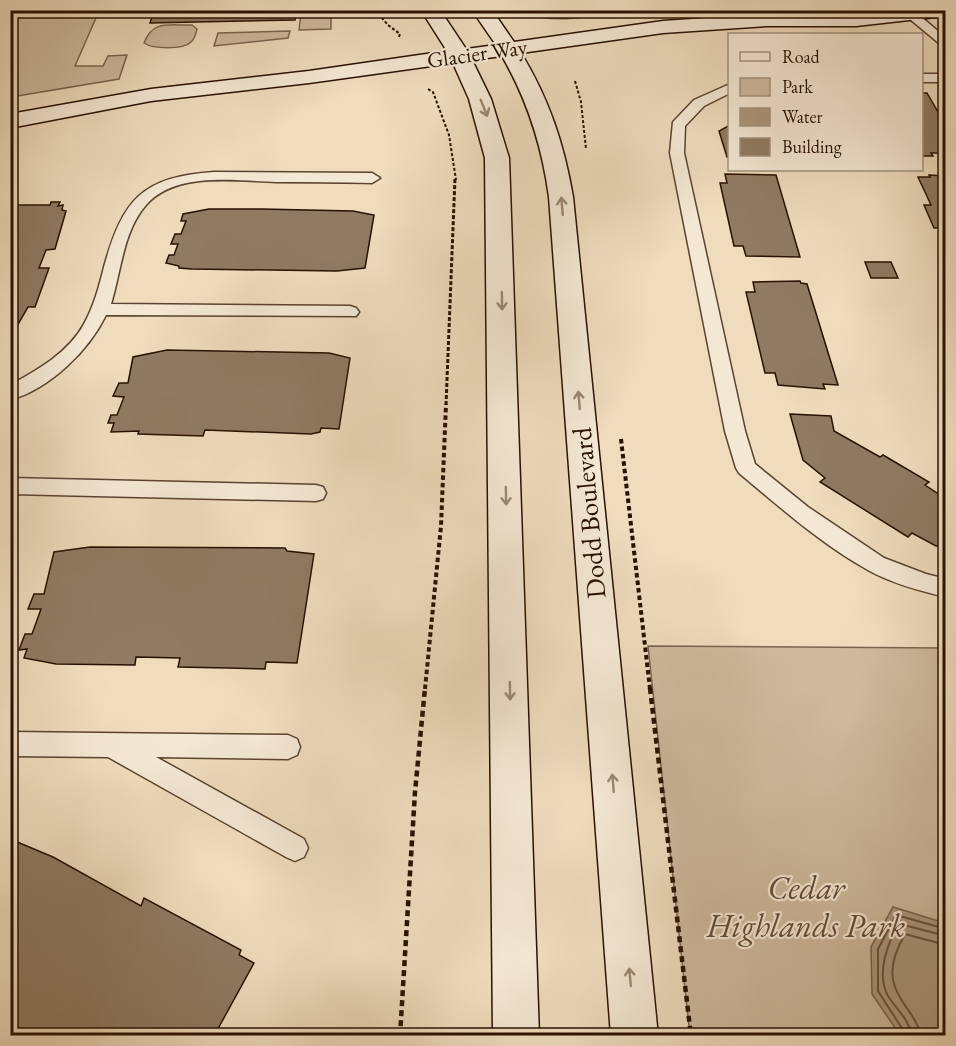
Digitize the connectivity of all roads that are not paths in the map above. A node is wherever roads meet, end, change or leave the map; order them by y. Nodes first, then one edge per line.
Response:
1 (430, 10) edge
2 (481, 10) edge
3 (945, 10) edge
4 (908, 13) edge
5 (945, 45) edge
6 (508, 48) junction
7 (459, 55) junction
8 (923, 78) edge
9 (945, 78) edge
10 (728, 88) edge
11 (10, 121) edge
12 (372, 178) dead end
13 (101, 309) junction
14 (350, 312) dead end
15 (10, 394) edge
16 (10, 486) edge
17 (316, 493) dead end
18 (945, 588) edge
19 (10, 744) edge
20 (111, 745) junction
21 (288, 747) dead end
22 (295, 848) dead end
23 (516, 1035) edge
24 (635, 1035) edge

1 - 7 street
2 - 6 street, Dodd Boulevard
3 - 4 street, Glacier Way
4 - 5 lane
4 - 6 street, Glacier Way
6 - 7 street, Glacier Way
24 -> 6 street, Dodd Boulevard
7 - 11 street, Glacier Way
7 -> 23 street
8 - 9 lane
10 - 18 lane
12 - 13 lane
13 - 14 lane
13 - 15 lane
16 - 17 lane
19 - 20 lane
20 - 21 lane
20 - 22 lane

